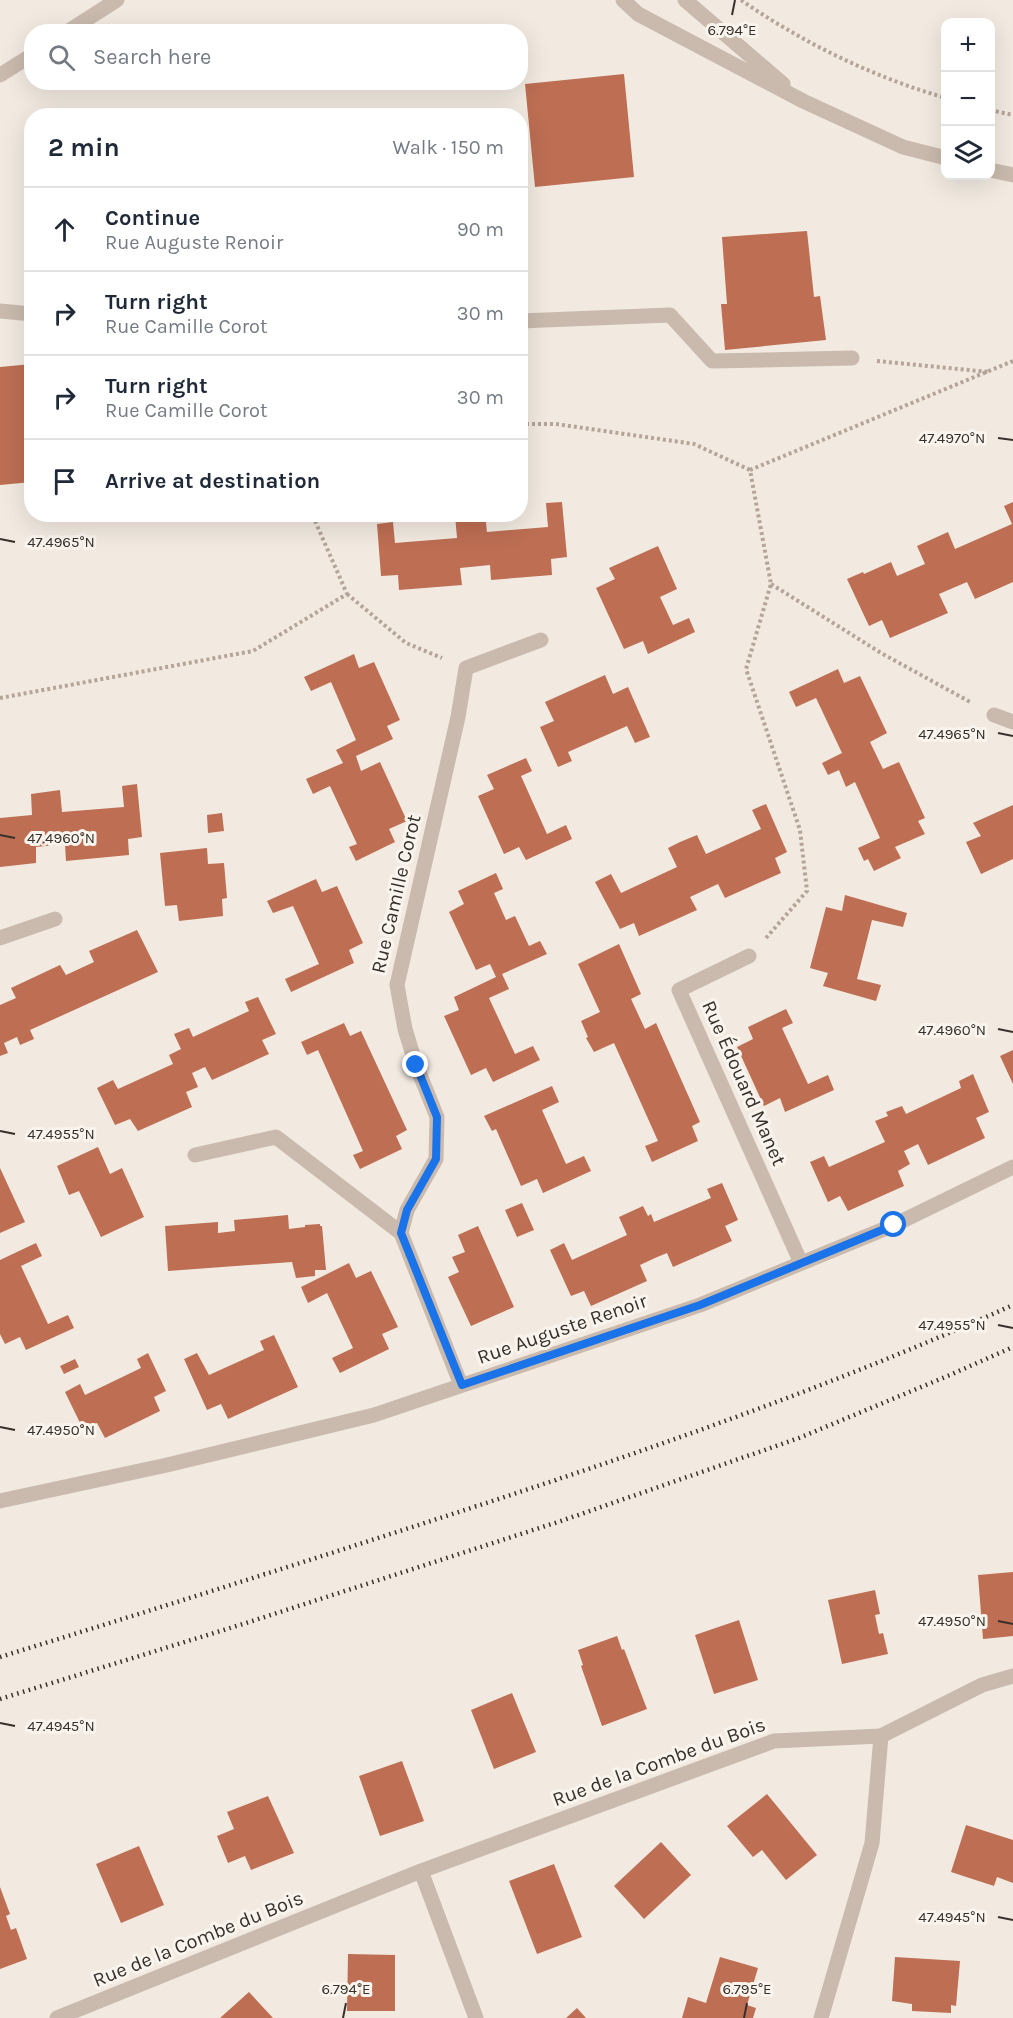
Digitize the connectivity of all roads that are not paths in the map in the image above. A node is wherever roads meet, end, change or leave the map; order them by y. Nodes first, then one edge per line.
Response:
1 (117, 0) edge
2 (623, 0) edge
3 (685, 0) edge
4 (80, 24) edge
5 (24, 60) edge
6 (0, 75) edge
7 (803, 101) junction
8 (941, 157) edge
9 (995, 171) edge
10 (1013, 175) edge
11 (0, 311) edge
12 (24, 313) edge
13 (528, 321) edge
14 (852, 358) road end
15 (541, 640) dead end
16 (994, 715) road end
17 (1013, 722) edge
18 (55, 919) dead end
19 (0, 938) edge
20 (749, 956) road end
21 (195, 1155) dead end
22 (1013, 1167) edge
23 (401, 1233) junction
24 (801, 1263) junction
25 (462, 1385) junction
26 (0, 1501) edge
27 (1013, 1676) edge
28 (881, 1736) junction
29 (421, 1871) junction
30 (57, 2018) edge
31 (476, 2018) edge
32 (821, 2018) edge

1 - 4 street
2 - 7 street
3 - 7 street
5 - 6 street
7 - 8 street
9 - 10 street
11 - 12 street
13 - 14 street
15 - 23 street, Rue Camille Corot
16 - 17 street
18 - 19 street
20 - 24 street, Rue Édouard Manet
21 - 23 street
22 - 24 street, Rue Auguste Renoir
23 - 25 street
24 - 25 street, Rue Auguste Renoir
25 - 26 street, Rue Auguste Renoir
27 - 28 street
28 - 29 street, Rue de la Combe du Bois
28 - 32 street
29 - 30 street, Rue de la Combe du Bois
29 - 31 street

